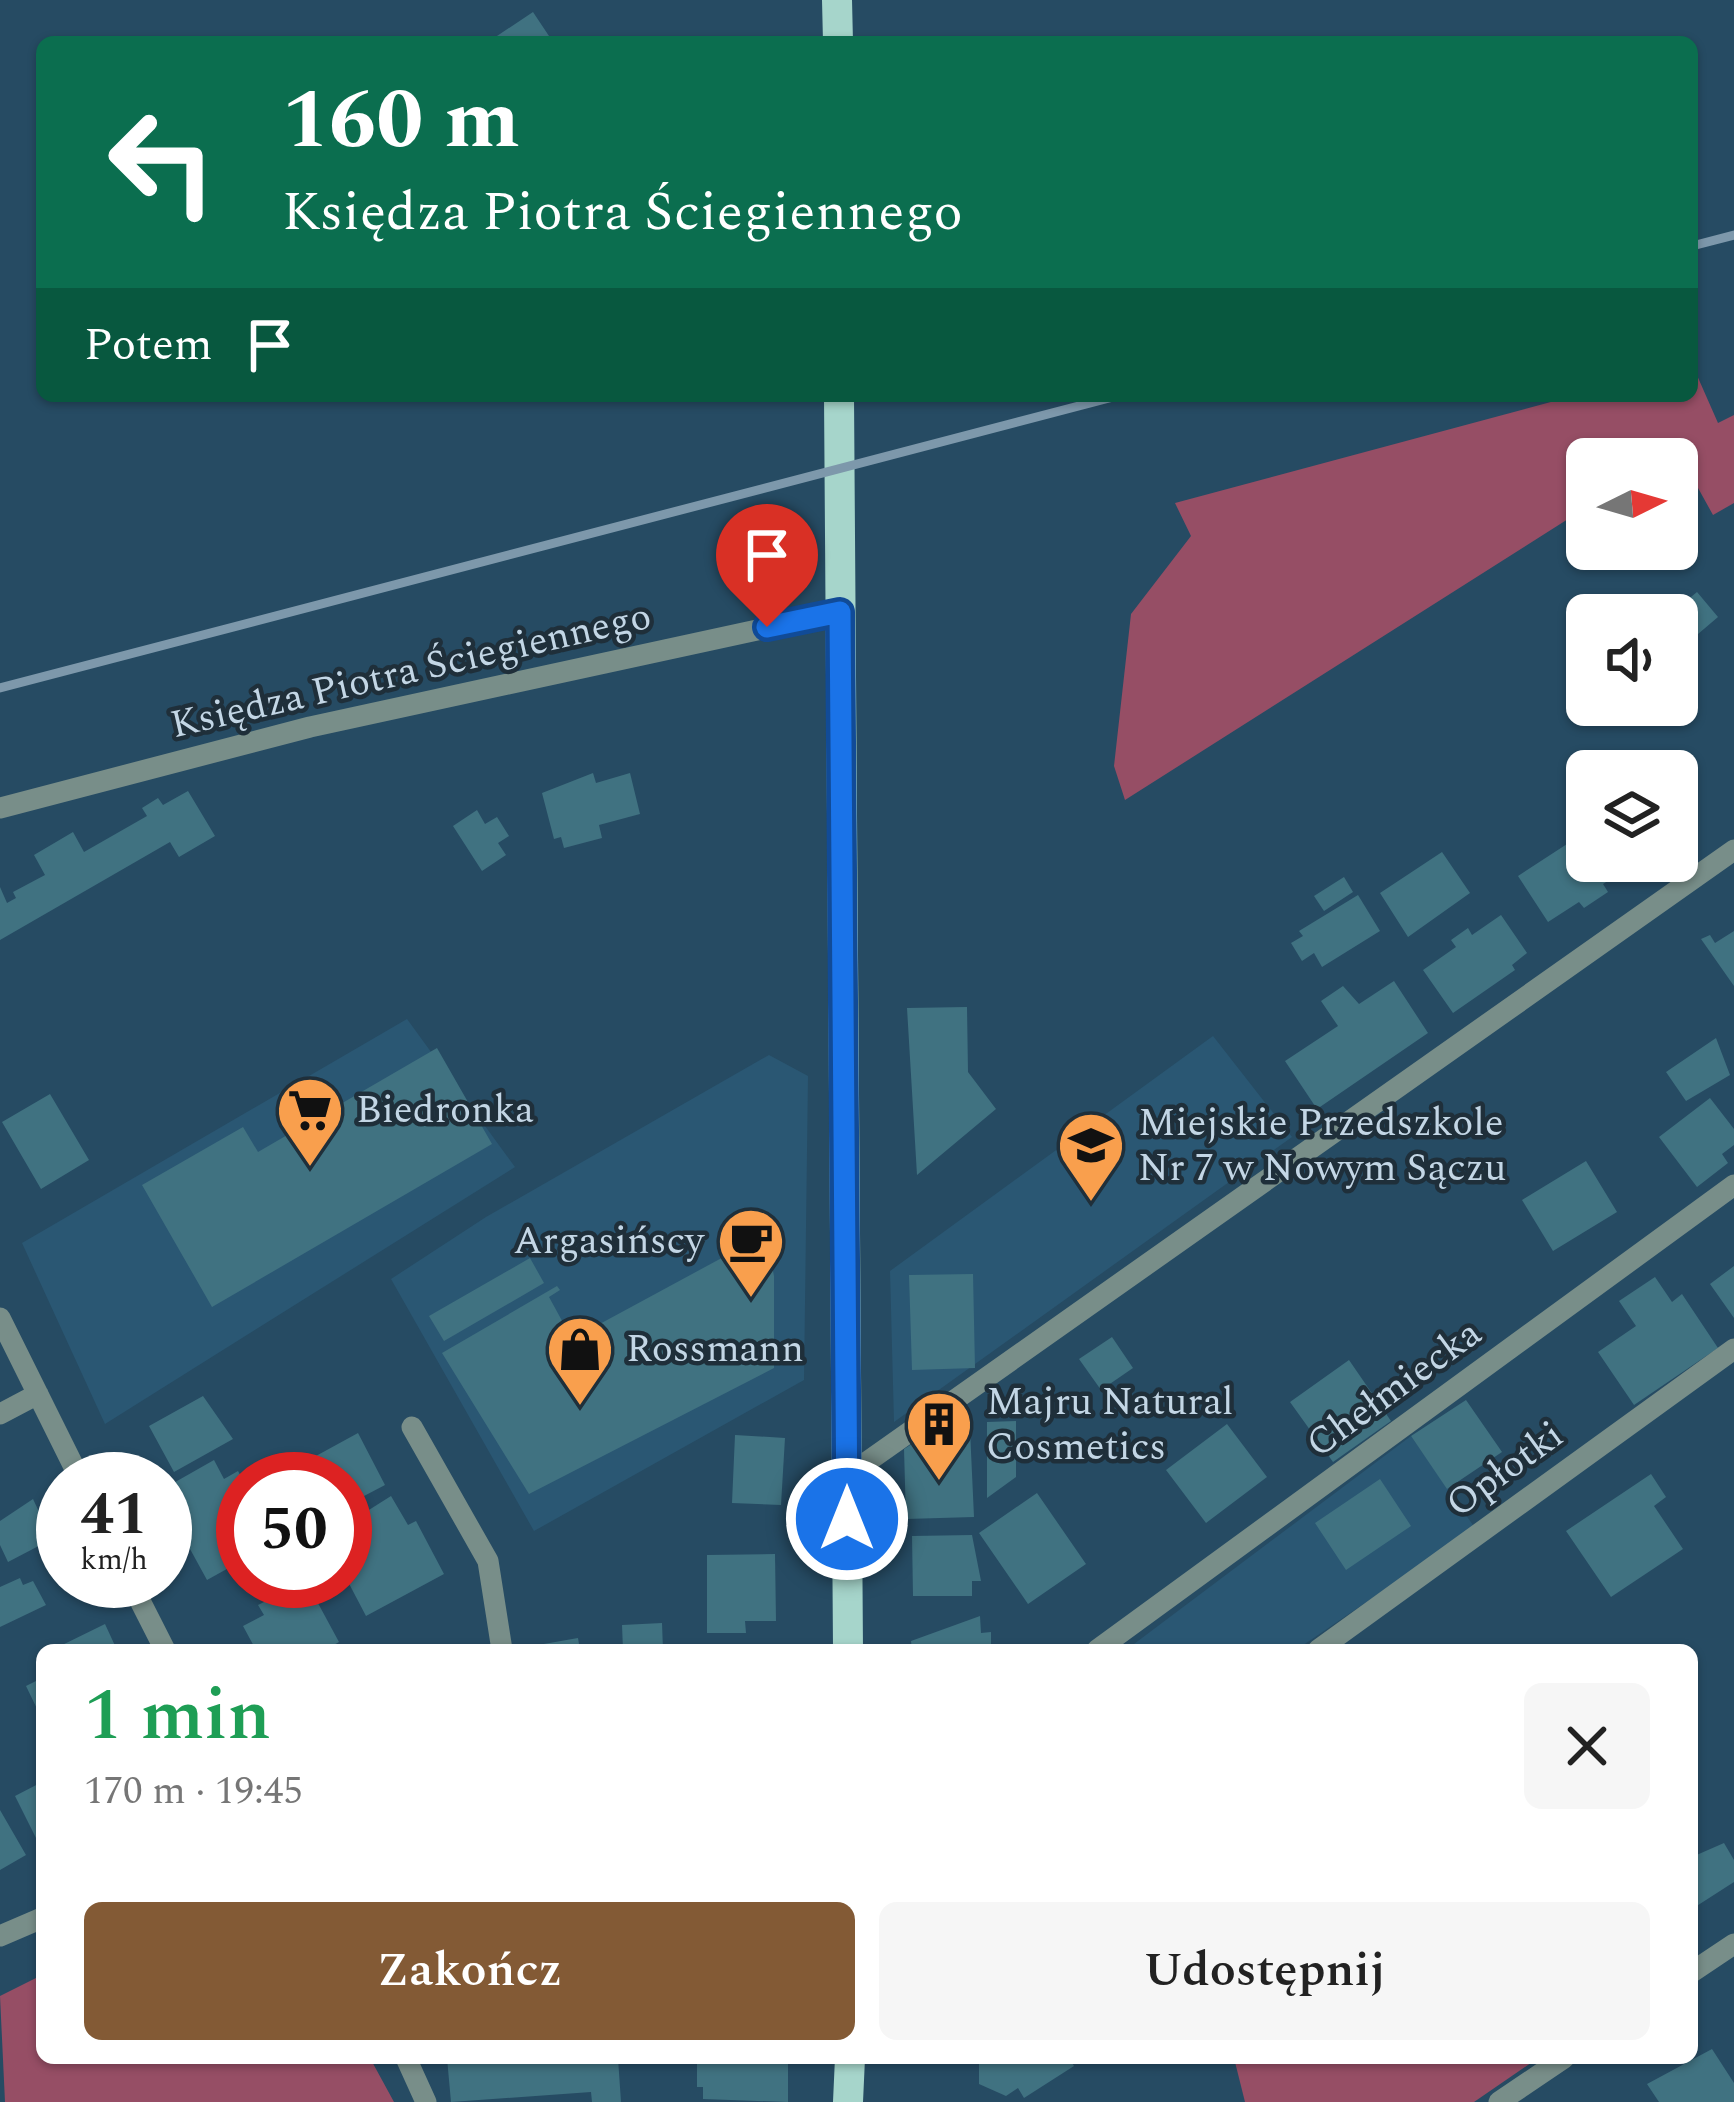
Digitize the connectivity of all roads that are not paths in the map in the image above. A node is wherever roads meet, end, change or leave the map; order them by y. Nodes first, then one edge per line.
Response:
1 (837, 0) edge
2 (838, 36) edge
3 (839, 402) edge
4 (840, 612) junction
5 (0, 808) edge
6 (1734, 850) edge
7 (1734, 1185) edge
8 (0, 1318) edge
9 (1734, 1349) edge
10 (38, 1394) junction
11 (0, 1414) edge
12 (412, 1427) dead end
13 (67, 1452) edge
14 (847, 1476) junction
15 (144, 1608) edge
16 (162, 1644) edge
17 (501, 1644) edge
18 (848, 1644) edge
19 (1105, 1644) edge
20 (1326, 1644) edge
21 (36, 1921) edge
22 (0, 1936) edge
23 (1734, 1944) edge
24 (1698, 1968) edge
25 (409, 2064) edge
26 (850, 2064) edge
27 (1555, 2064) edge
28 (851, 2098) edge
29 (426, 2102) edge
30 (1499, 2102) edge

1 - 2 main road
3 - 4 main road
4 - 5 street, Księdza Piotra Ściegiennego
4 - 14 main road
6 - 14 street
7 - 19 street, Chełmiecka
8 - 10 street
9 - 20 street, Opłotki
10 - 11 street
10 - 13 street
12 - 17 street
14 - 18 main road
15 - 16 street
21 - 22 street
23 - 24 street
25 - 29 street
26 - 28 main road
27 - 30 street

